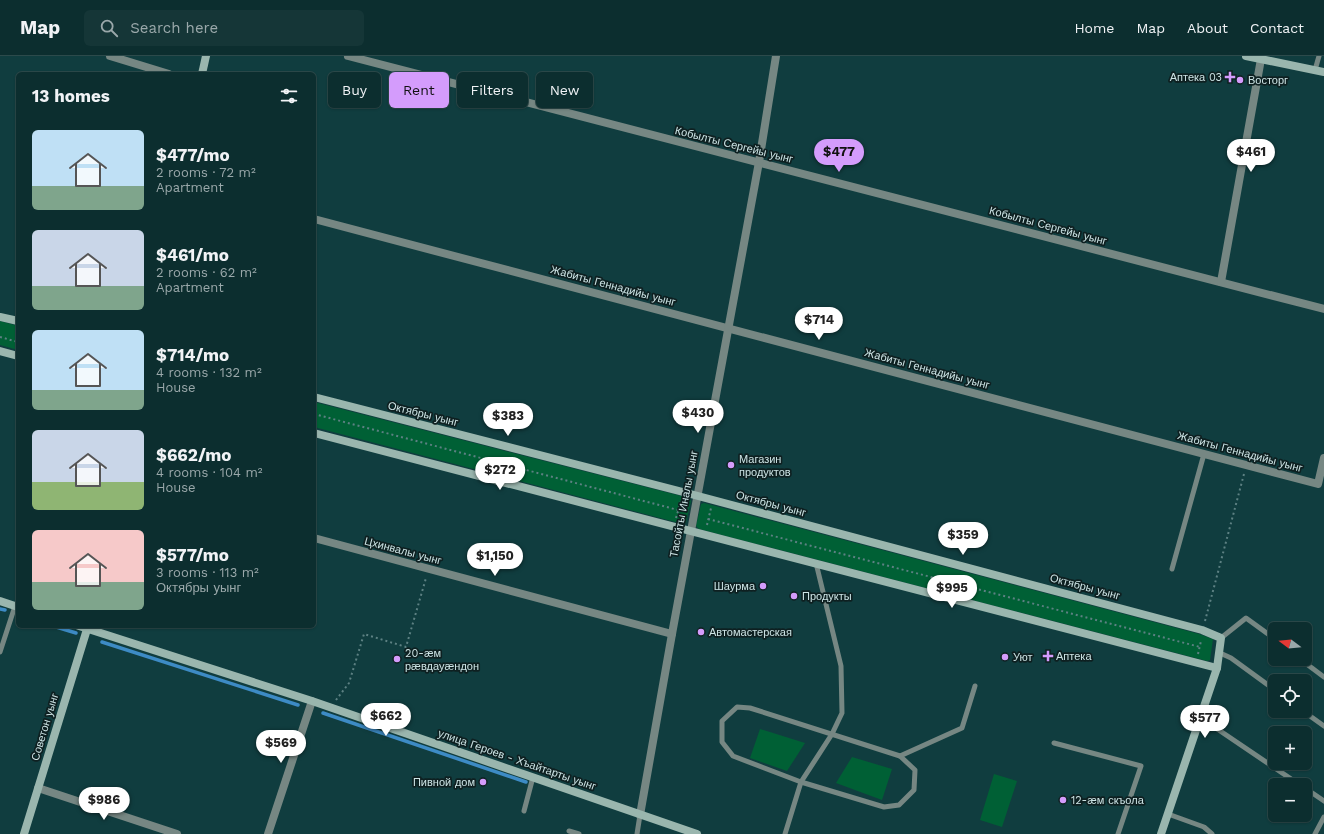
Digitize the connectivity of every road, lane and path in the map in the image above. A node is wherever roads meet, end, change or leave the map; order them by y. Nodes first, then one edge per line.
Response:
1 (110, 56) edge
2 (206, 56) edge
3 (348, 56) edge
4 (776, 56) edge
5 (1246, 56) edge
6 (1319, 56) edge
7 (1261, 59) junction
8 (1315, 70) junction
9 (162, 72) edge
10 (202, 72) edge
11 (1324, 72) edge
12 (759, 162) junction
13 (316, 220) edge
14 (1220, 282) junction
15 (1324, 309) edge
16 (0, 316) edge
17 (16, 320) edge
18 (728, 328) junction
19 (0, 337) edge
20 (16, 341) edge
21 (0, 351) edge
22 (16, 355) edge
23 (316, 398) edge
24 (316, 415) edge
25 (316, 434) edge
26 (1204, 454) junction
27 (1324, 458) edge
28 (1246, 465) junction
29 (1321, 486) edge
30 (683, 492) junction
31 (697, 496) junction
32 (713, 500) junction
33 (678, 510) junction
34 (708, 519) junction
35 (673, 526) junction
36 (691, 531) junction
37 (704, 534) junction
38 (316, 539) edge
39 (816, 564) junction
40 (428, 569) junction
41 (1172, 569) dead end
42 (0, 601) edge
43 (16, 606) edge
44 (88, 628) edge
45 (91, 628) edge
46 (1202, 630) junction
47 (672, 634) junction
48 (1268, 635) edge
49 (1221, 638) junction
50 (1200, 647) junction
51 (0, 652) edge
52 (1220, 653) junction
53 (1196, 663) junction
54 (1309, 666) edge
55 (1218, 668) junction
56 (1324, 677) edge
57 (1268, 685) edge
58 (974, 686) dead end
59 (312, 700) junction
60 (330, 707) junction
61 (1312, 717) edge
62 (1201, 718) junction
63 (1324, 726) edge
64 (832, 734) junction
65 (1054, 743) dead end
66 (900, 756) junction
67 (533, 777) junction
68 (1290, 778) edge
69 (801, 782) junction
70 (38, 788) junction
71 (1312, 793) edge
72 (1324, 801) edge
73 (524, 811) dead end
74 (1168, 814) junction
75 (640, 815) junction
76 (1324, 817) edge
77 (569, 831) dead end
78 (24, 834) edge
79 (177, 834) edge
80 (268, 834) edge
81 (578, 834) edge
82 (637, 834) edge
83 (697, 834) edge
84 (785, 834) edge
85 (1118, 834) edge
86 (1161, 834) edge
87 (1212, 834) edge
88 (1315, 834) edge

1 - 9 street
2 - 10 street
3 - 12 street, Кобылты Сергейы уынг
4 - 12 street, Тасойты Иналы уынг
5 - 7 street
6 - 8 lane
7 - 8 street
7 - 14 street
8 - 11 street
12 - 14 street, Кобылты Сергейы уынг
12 - 18 street, Тасойты Иналы уынг
13 - 18 street, Жабиты Геннадийы уынг
14 - 15 street, Кобылты Сергейы уынг
16 - 17 street
18 - 26 street, Жабиты Геннадийы уынг
18 - 31 street, Тасойты Иналы уынг
19 - 20 path
21 - 22 street
23 - 30 street, Октябры уынг
24 - 33 path
25 - 35 street
26 - 28 street, Жабиты Геннадийы уынг
26 - 41 lane
27 - 29 street
28 - 29 street, Жабиты Геннадийы уынг
28 - 46 path
30 - 31 street, Октябры уынг
30 - 33 path
31 - 32 street, Октябры уынг
31 - 36 street, Тасойты Иналы уынг
32 - 34 path
32 - 46 street, Октябры уынг
33 - 35 path
34 - 37 path
34 - 50 path
35 - 36 street
36 - 37 street
36 - 47 street, Тасойты Иналы уынг
37 - 39 street
38 - 40 street, Цхинвалы уынг
39 - 53 street
39 - 64 lane
40 - 47 street, Цхинвалы уынг
40 - 60 path
42 - 43 street
43 - 51 lane
44 - 70 street, Советон уынг
45 - 59 street, улица Героев - Хъайтарты уынг
46 - 49 street, Октябры уынг
46 - 50 path
47 - 75 street, Тасойты Иналы уынг
48 - 49 lane
49 - 52 street
50 - 53 path
52 - 55 street
52 - 57 lane
53 - 55 street
54 - 56 lane
55 - 62 street
58 - 66 lane
59 - 60 street, улица Героев - Хъайтарты уынг
59 - 80 street
60 - 67 street, улица Героев - Хъайтарты уынг
61 - 63 lane
62 - 68 lane
62 - 74 street
64 - 66 lane
64 - 69 lane
64 - 69 lane
65 - 85 lane
66 - 69 lane
67 - 73 lane
67 - 75 street, улица Героев - Хъайтарты уынг
69 - 84 lane
70 - 78 street, Советон уынг
70 - 79 street
71 - 72 lane
74 - 86 street
74 - 87 lane
75 - 82 lane
75 - 83 street, улица Героев - Хъайтарты уынг
76 - 88 lane
77 - 81 lane

